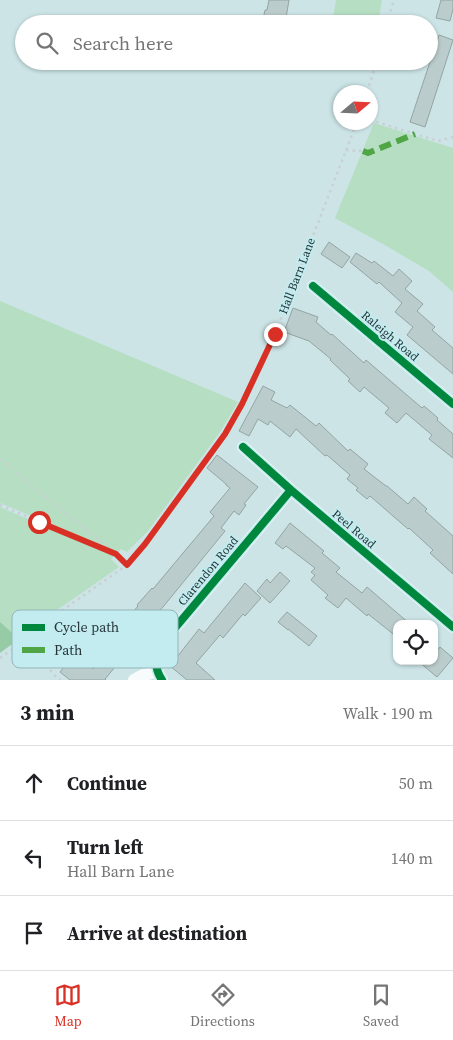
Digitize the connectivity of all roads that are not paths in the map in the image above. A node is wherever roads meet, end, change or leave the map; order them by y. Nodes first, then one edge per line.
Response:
1 (313, 286) dead end
2 (453, 404) edge
3 (243, 446) dead end
4 (291, 490) junction
5 (178, 624) edge
6 (453, 627) edge
7 (159, 676) edge
8 (134, 680) edge

1 - 2 street, Raleigh Road
3 - 4 street, Peel Road
4 - 5 street, Clarendon Road
4 - 6 street, Peel Road
7 - 8 street

